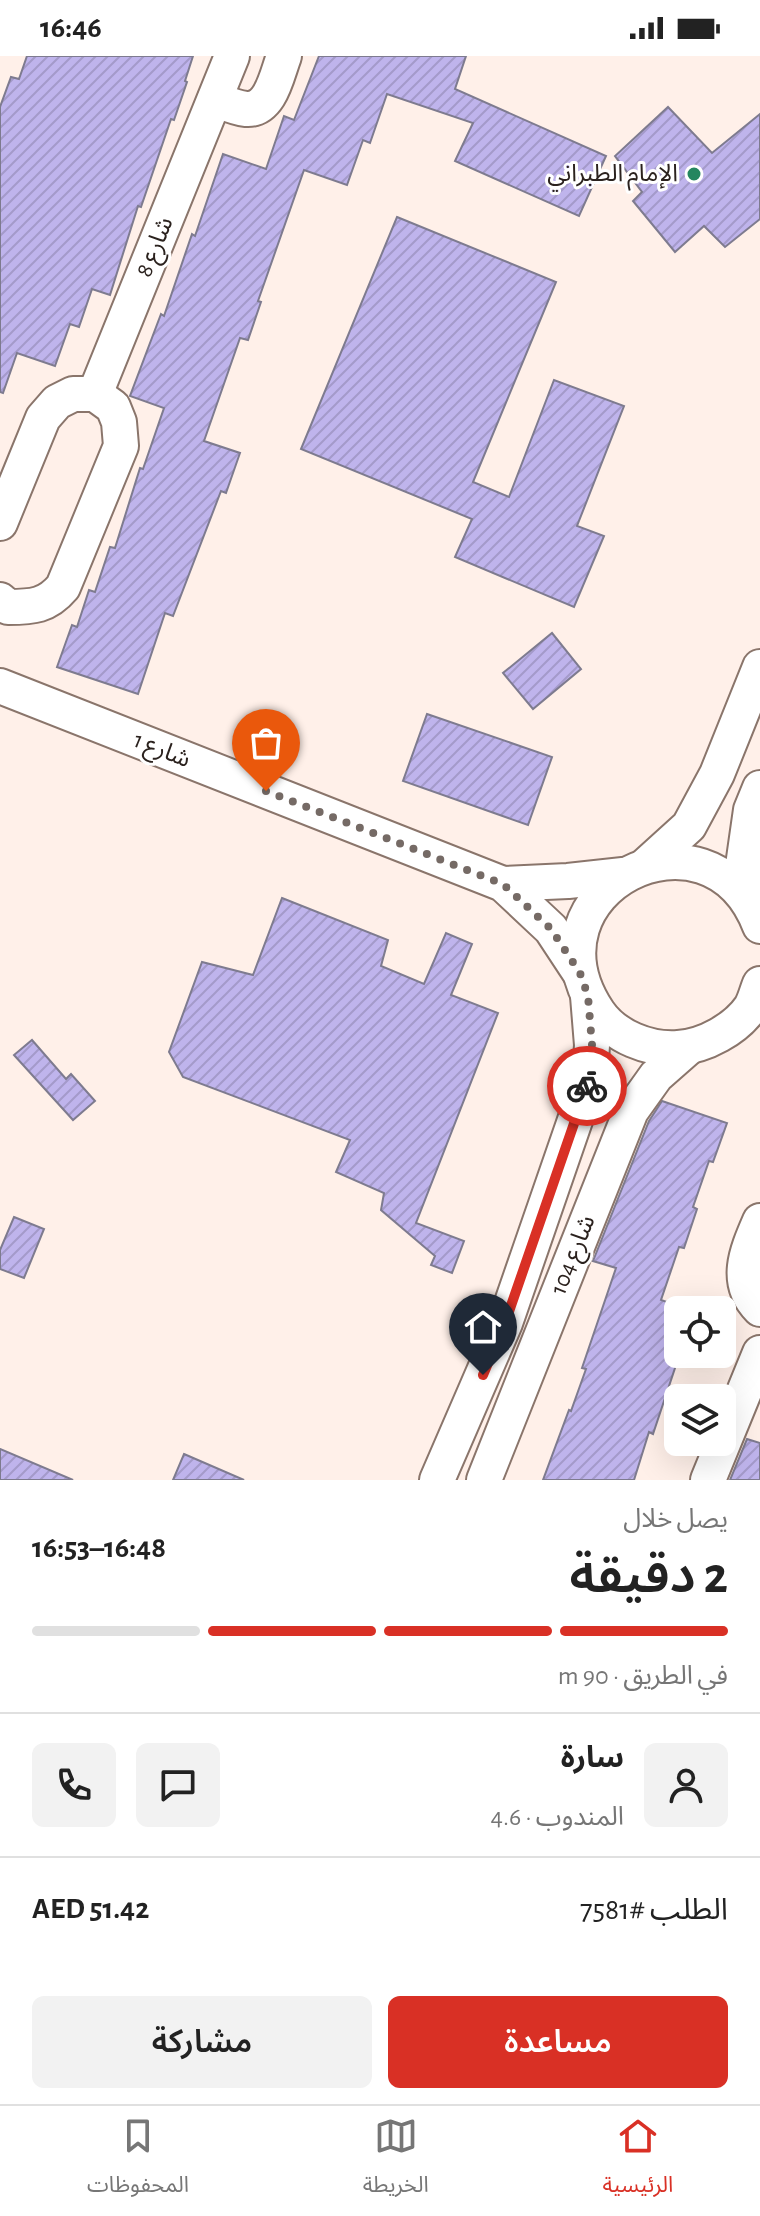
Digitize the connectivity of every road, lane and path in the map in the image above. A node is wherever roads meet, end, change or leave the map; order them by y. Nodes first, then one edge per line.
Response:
1 (232, 56) edge
2 (284, 56) edge
3 (215, 99) junction
4 (95, 394) junction
5 (0, 523) edge
6 (3, 612) edge
7 (760, 667) edge
8 (0, 686) edge
9 (760, 788) edge
10 (635, 870) junction
11 (503, 884) junction
12 (756, 916) edge
13 (760, 984) edge
14 (584, 985) junction
15 (744, 1028) edge
16 (689, 1047) junction
17 (760, 1221) edge
18 (760, 1309) edge
19 (760, 1353) edge
20 (437, 1480) edge
21 (484, 1480) edge
22 (708, 1480) edge

1 - 3 street, شارع 8
2 - 3 street
3 - 4 street, شارع 8
4 - 5 street
4 - 6 street
7 - 10 street
8 - 11 street, شارع 1
9 - 12 street
10 - 11 street, شارع 1
10 - 12 street, شارع 1
10 - 14 street, شارع 104
11 - 14 street, شارع 1
13 - 15 street
14 - 16 street, شارع 1
14 - 20 street, شارع 104
15 - 16 street
16 - 21 street, شارع 104
17 - 18 street
19 - 22 street

